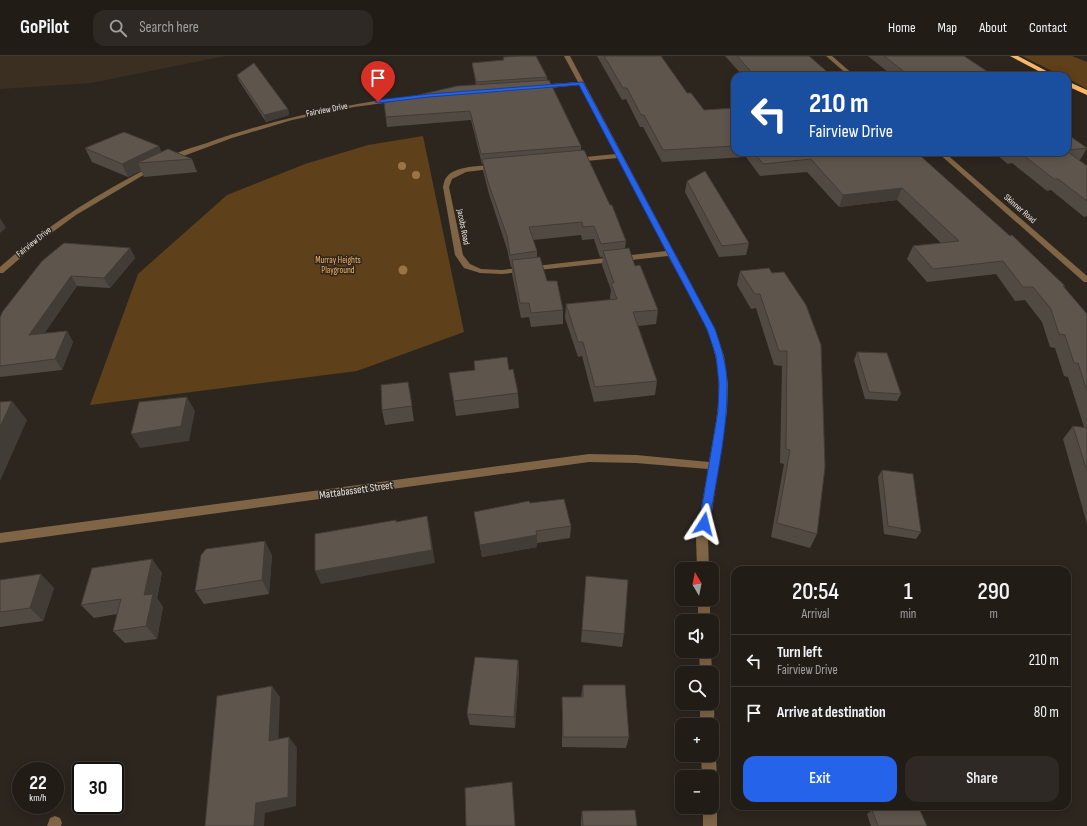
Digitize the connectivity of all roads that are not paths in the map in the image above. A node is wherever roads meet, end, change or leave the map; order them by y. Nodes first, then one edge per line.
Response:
1 (566, 56) edge
2 (829, 56) edge
3 (1013, 56) edge
4 (847, 72) edge
5 (1045, 72) edge
6 (581, 83) junction
7 (1071, 85) edge
8 (535, 87) edge
9 (1087, 93) edge
10 (429, 96) edge
11 (619, 156) junction
12 (945, 156) edge
13 (165, 161) edge
14 (566, 161) edge
15 (158, 165) edge
16 (505, 166) edge
17 (672, 254) junction
18 (0, 271) edge
19 (1087, 280) edge
20 (713, 466) junction
21 (0, 538) edge
22 (703, 562) edge
23 (710, 814) edge
24 (710, 826) edge

1 - 6 street
2 - 4 street
3 - 5 highway
6 - 8 street
6 - 11 street
7 - 9 highway
10 - 13 street, Fairview Drive
11 - 14 street
11 - 17 street
12 - 19 street, Skinner Road
15 - 18 street, Fairview Drive
16 - 17 street, Jacobs Road
17 - 20 street
20 - 21 street, Mattabassett Street
20 - 22 street
23 - 24 street

